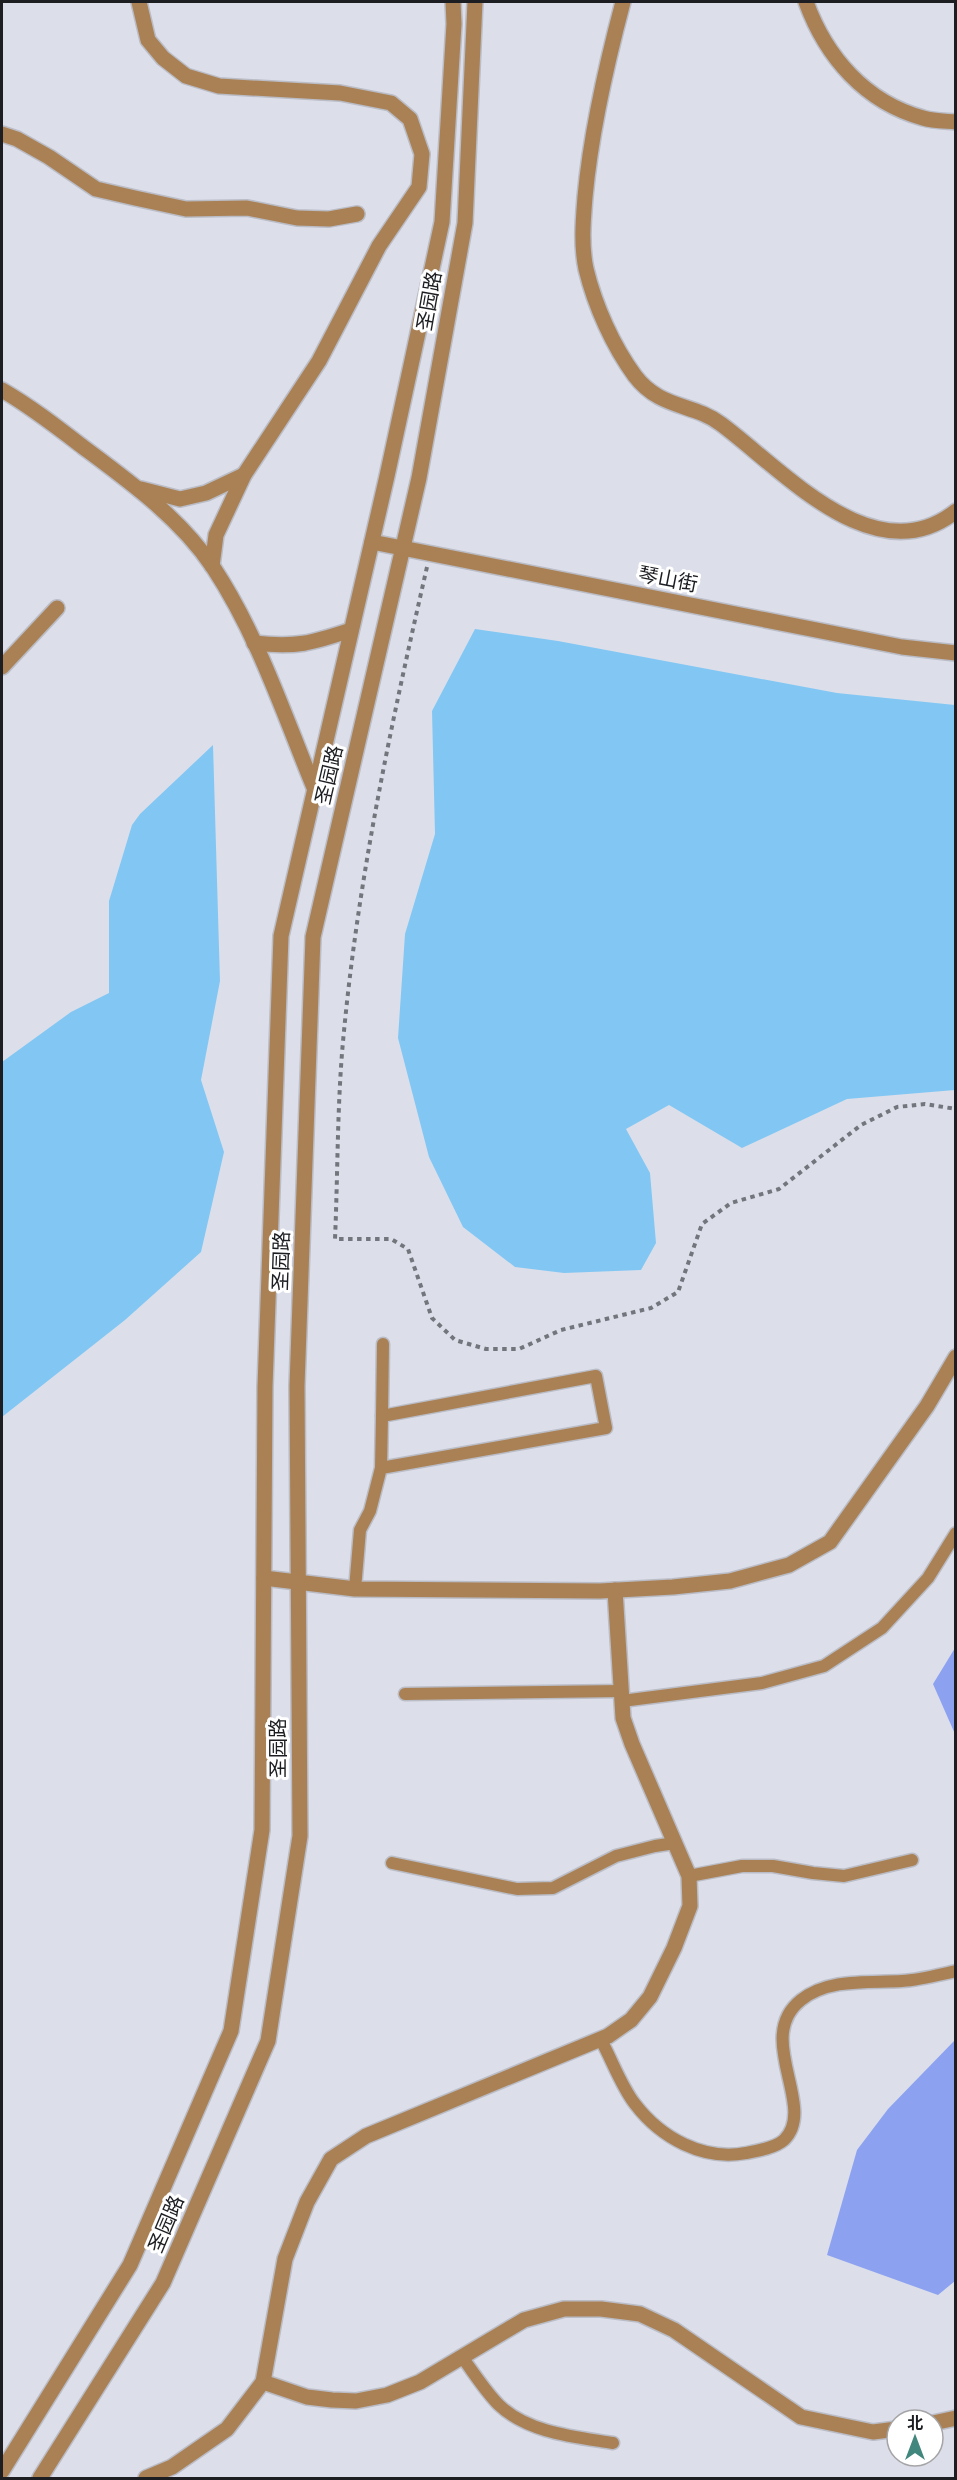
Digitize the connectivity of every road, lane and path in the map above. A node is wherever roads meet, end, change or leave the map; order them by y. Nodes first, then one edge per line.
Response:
1 (140, 2) edge
2 (453, 2) edge
3 (475, 2) edge
4 (624, 2) edge
5 (806, 2) edge
6 (956, 122) edge
7 (2, 134) edge
8 (357, 214) dead end
9 (2, 390) edge
10 (244, 475) junction
11 (138, 489) junction
12 (956, 511) edge
13 (372, 543) junction
14 (403, 547) junction
15 (430, 552) junction
16 (212, 566) junction
17 (57, 608) dead end
18 (351, 630) junction
19 (254, 643) junction
20 (956, 653) edge
21 (3, 660) edge
22 (315, 790) junction
23 (956, 1108) edge
24 (383, 1344) dead end
25 (956, 1357) edge
26 (382, 1416) junction
27 (381, 1468) junction
28 (956, 1533) edge
29 (264, 1578) junction
30 (298, 1581) junction
31 (355, 1589) junction
32 (615, 1590) junction
33 (405, 1694) dead end
34 (622, 1696) junction
35 (675, 1843) junction
36 (912, 1860) dead end
37 (392, 1863) dead end
38 (689, 1876) junction
39 (956, 1971) edge
40 (601, 2040) junction
41 (462, 2357) junction
42 (263, 2382) junction
43 (885, 2430) edge
44 (613, 2443) dead end
45 (2, 2471) edge
46 (40, 2478) edge
47 (146, 2478) edge

1 - 10 street
2 - 13 street, 圣园路
3 - 14 street, 圣园路
4 - 12 street
5 - 6 street
7 - 8 street
9 - 11 street
10 - 11 street
10 - 16 street
11 - 16 street
13 - 14 street, 琴山街
13 - 18 street, 圣园路
14 - 15 street, 琴山街
14 - 30 street, 圣园路
15 - 20 street, 琴山街
15 - 23 path
16 - 19 street
17 - 21 street
18 - 19 street
18 - 22 street, 圣园路
19 - 22 street
22 - 29 street, 圣园路
24 - 26 lane
25 - 32 street
26 - 27 lane
26 - 27 lane
27 - 31 lane
28 - 34 lane
29 - 30 street
29 - 45 street, 圣园路
30 - 31 street
30 - 46 street, 圣园路
31 - 32 street
32 - 34 street
33 - 34 lane
34 - 35 street
35 - 37 lane
35 - 38 street
36 - 38 lane
38 - 40 street
39 - 40 lane
40 - 42 street
41 - 42 street
41 - 43 street
41 - 44 lane
42 - 47 street

